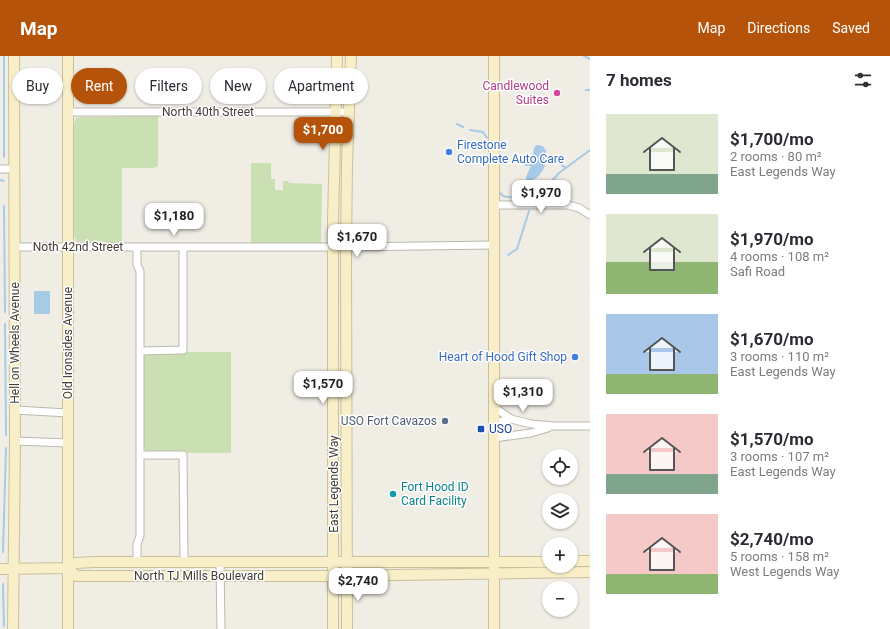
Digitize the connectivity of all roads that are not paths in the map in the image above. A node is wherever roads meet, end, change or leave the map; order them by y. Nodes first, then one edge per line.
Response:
1 (14, 56) edge
2 (68, 56) edge
3 (337, 56) edge
4 (351, 56) edge
5 (494, 56) edge
6 (68, 112) junction
7 (335, 112) junction
8 (349, 112) junction
9 (0, 169) edge
10 (14, 169) junction
11 (494, 205) junction
12 (590, 215) edge
13 (333, 221) junction
14 (494, 245) junction
15 (15, 247) junction
16 (68, 247) junction
17 (137, 247) junction
18 (184, 247) junction
19 (333, 247) junction
20 (346, 247) junction
21 (346, 268) junction
22 (141, 351) junction
23 (494, 406) junction
24 (15, 410) junction
25 (68, 413) junction
26 (511, 420) junction
27 (494, 423) junction
28 (554, 426) junction
29 (590, 426) edge
30 (494, 438) junction
31 (15, 441) junction
32 (68, 443) junction
33 (141, 454) junction
34 (578, 561) edge
35 (590, 561) edge
36 (184, 562) junction
37 (220, 562) junction
38 (494, 562) junction
39 (542, 562) edge
40 (137, 563) junction
41 (334, 563) junction
42 (347, 563) junction
43 (68, 568) junction
44 (0, 569) edge
45 (14, 569) junction
46 (590, 572) edge
47 (494, 574) junction
48 (220, 576) junction
49 (334, 576) junction
50 (347, 576) junction
51 (13, 629) edge
52 (68, 629) edge
53 (221, 629) edge
54 (333, 629) edge
55 (347, 629) edge
56 (494, 629) edge

1 - 10 street, Hell on Wheels Avenue
2 - 6 street, Old Ironsides Avenue
3 - 7 street, East Legends Way
4 - 8 street, East Legends Way
5 - 11 street
6 - 7 street, North 40th Street
6 - 16 street, Old Ironsides Avenue
7 - 8 street, North 40th Street
7 - 13 street, East Legends Way
8 - 20 street, East Legends Way
9 - 10 street
10 - 15 street, Hell on Wheels Avenue
11 - 12 street
11 - 14 street
13 - 19 street, East Legends Way
13 - 20 street
14 - 20 street
14 - 23 street
15 - 16 street, Noth 42nd Street
15 - 24 street, Hell on Wheels Avenue
16 - 17 street, Noth 42nd Street
16 - 25 street, Old Ironsides Avenue
17 - 18 street, Noth 42nd Street
17 - 22 street
18 - 19 street, Noth 42nd Street
18 - 22 street
19 - 21 street
19 - 41 street, East Legends Way
20 - 21 street, East Legends Way
21 - 42 street, East Legends Way
22 - 33 street
23 - 26 street
23 - 27 street
24 - 25 street
24 - 31 street, Hell on Wheels Avenue
25 - 32 street, Old Ironsides Avenue
26 - 27 street
26 - 28 street
27 - 30 street
28 - 29 street
28 - 30 street
30 - 38 street
31 - 32 street
31 - 45 street, Hell on Wheels Avenue
32 - 43 street, Old Ironsides Avenue
33 - 36 street
33 - 40 street
34 - 35 street
36 - 37 street, North TJ Mills Boulevard
36 - 40 street, North TJ Mills Boulevard
37 - 41 street, North TJ Mills Boulevard
37 - 48 street
38 - 39 street, North TJ Mills Boulevard
38 - 42 street, North TJ Mills Boulevard
38 - 47 street
40 - 43 street, North TJ Mills Boulevard
41 - 42 street, North TJ Mills Boulevard
41 - 49 street, East Legends Way
42 - 50 street, East Legends Way
43 - 45 street, North TJ Mills Boulevard
43 - 48 street, North TJ Mills Boulevard
43 - 52 street, Old Ironsides Avenue
44 - 45 street, North TJ Mills Boulevard
45 - 51 street, Hell on Wheels Avenue
46 - 47 street, North TJ Mills Boulevard
47 - 50 street, North TJ Mills Boulevard
47 - 56 street
48 - 49 street, North TJ Mills Boulevard
48 - 53 street
49 - 50 street, North TJ Mills Boulevard
49 - 54 street, East Legends Way
50 - 55 street, East Legends Way

